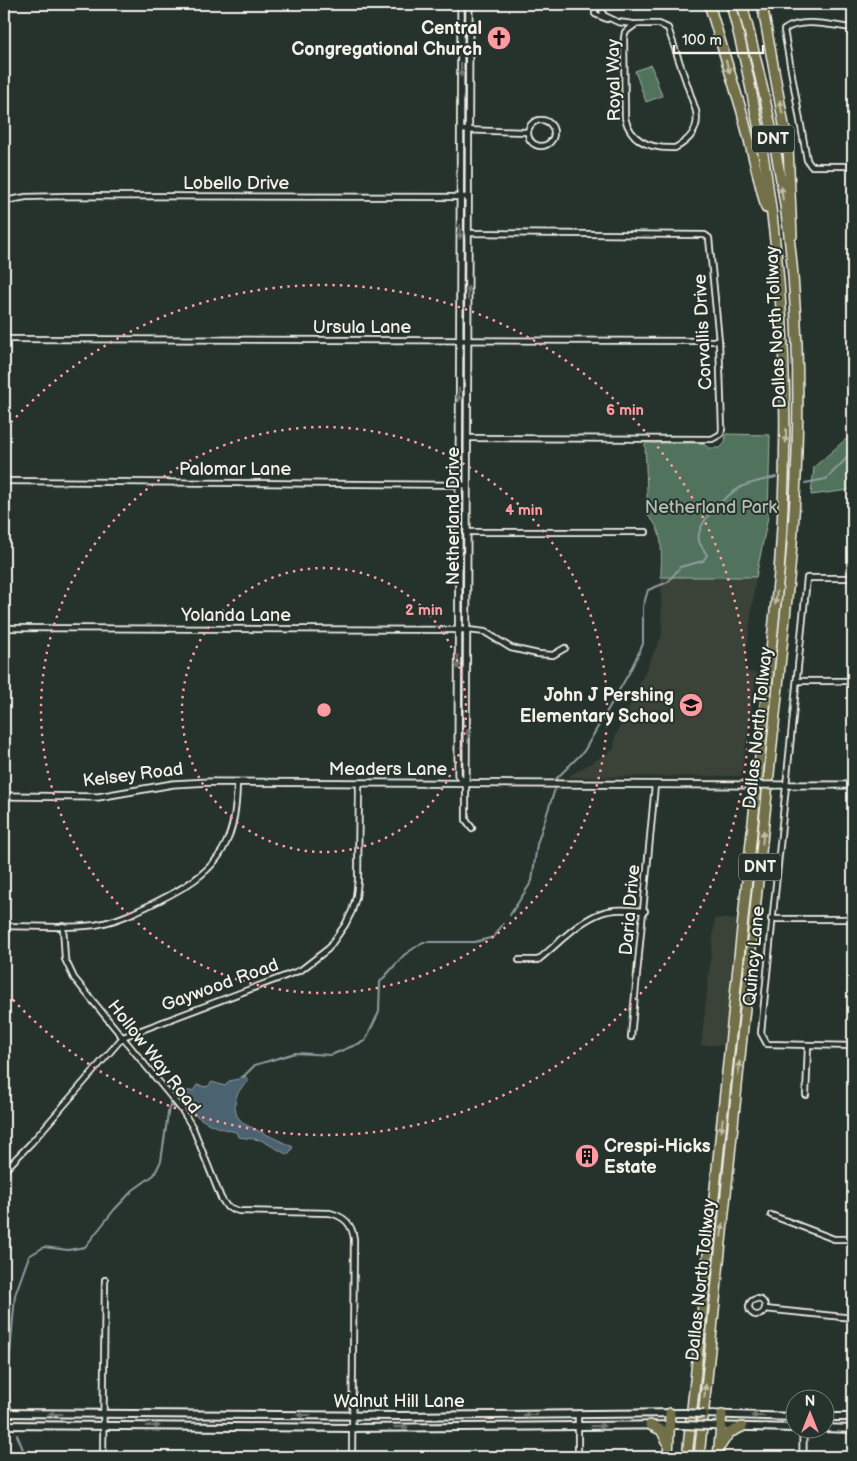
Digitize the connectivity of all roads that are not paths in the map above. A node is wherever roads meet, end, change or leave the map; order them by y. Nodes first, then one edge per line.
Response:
1 (462, 4) edge
2 (469, 4) edge
3 (595, 4) edge
4 (602, 4) edge
5 (709, 4) edge
6 (731, 4) edge
7 (742, 4) edge
8 (762, 4) edge
9 (610, 19) junction
10 (636, 24) junction
11 (853, 28) edge
12 (461, 90) junction
13 (469, 90) junction
14 (461, 130) junction
15 (469, 130) junction
16 (528, 132) junction
17 (853, 166) edge
18 (460, 197) junction
19 (468, 197) junction
20 (4, 201) edge
21 (853, 224) edge
22 (468, 233) junction
23 (774, 233) junction
24 (853, 255) edge
25 (460, 270) junction
26 (468, 270) junction
27 (793, 276) junction
28 (4, 339) edge
29 (468, 341) junction
30 (719, 341) junction
31 (460, 342) junction
32 (459, 413) junction
33 (468, 413) junction
34 (468, 438) junction
35 (4, 481) edge
36 (459, 484) junction
37 (467, 484) junction
38 (467, 532) junction
39 (646, 532) dead end
40 (853, 578) edge
41 (4, 628) edge
42 (459, 630) junction
43 (468, 630) junction
44 (565, 648) dead end
45 (797, 681) junction
46 (853, 681) edge
47 (237, 782) junction
48 (359, 784) junction
49 (466, 784) junction
50 (655, 785) junction
51 (786, 785) junction
52 (853, 785) edge
53 (4, 796) edge
54 (472, 828) dead end
55 (645, 911) junction
56 (771, 919) junction
57 (853, 919) edge
58 (4, 926) edge
59 (63, 926) junction
60 (519, 960) dead end
61 (631, 1036) dead end
62 (122, 1037) junction
63 (808, 1046) junction
64 (853, 1046) edge
65 (806, 1095) dead end
66 (4, 1171) edge
67 (771, 1215) dead end
68 (853, 1239) edge
69 (105, 1280) dead end
70 (765, 1309) dead end
71 (853, 1318) edge
72 (4, 1413) edge
73 (104, 1414) junction
74 (670, 1414) junction
75 (578, 1415) junction
76 (722, 1415) junction
77 (353, 1416) junction
78 (784, 1417) edge
79 (834, 1417) edge
80 (853, 1417) edge
81 (4, 1425) edge
82 (650, 1425) junction
83 (670, 1425) junction
84 (104, 1426) junction
85 (578, 1426) junction
86 (722, 1426) junction
87 (742, 1427) junction
88 (352, 1428) junction
89 (784, 1428) edge
90 (834, 1428) edge
91 (853, 1429) edge
92 (803, 1438) edge
93 (668, 1447) junction
94 (719, 1453) edge
95 (103, 1457) edge
96 (352, 1457) edge
97 (578, 1457) edge
98 (668, 1457) edge
99 (687, 1457) edge
100 (698, 1457) edge
101 (803, 1457) edge

1 -> 12 street, Netherland Drive
2 - 13 street, Netherland Drive
3 - 9 street, Royal Way
4 - 9 street, Royal Way
5 -> 23 highway
6 - 23 highway, Dallas North Tollway / DNT
27 -> 7 highway, Dallas North Tollway / DNT
27 -> 8 highway
9 - 10 street, Royal Way
10 - 10 street, Royal Way
11 - 17 street
12 - 13 street
12 - 14 street, Netherland Drive
13 - 15 street, Netherland Drive
14 - 15 street
14 - 18 street, Netherland Drive
15 - 16 street
15 - 19 street, Netherland Drive
16 - 16 street
18 - 19 street, Lobello Drive
18 - 20 street, Lobello Drive
18 -> 25 street, Netherland Drive
19 - 22 street, Netherland Drive
21 - 24 street
22 - 26 street, Netherland Drive
22 - 30 street, Corvallis Drive
23 -> 99 highway, Dallas North Tollway / DNT
25 - 26 street
25 - 31 street, Netherland Drive
29 -> 26 street, Netherland Drive
100 -> 27 highway, Dallas North Tollway / DNT
28 - 31 street, Ursula Lane
29 - 30 street, Ursula Lane
29 - 31 street, Ursula Lane
29 - 33 street, Netherland Drive
30 - 34 street, Corvallis Drive
31 -> 32 street, Netherland Drive
32 - 33 street
32 - 36 street, Netherland Drive
33 - 34 street, Netherland Drive
34 - 37 street, Netherland Drive
35 - 36 street, Palomar Lane
36 - 37 street, Palomar Lane
36 - 42 street, Netherland Drive
37 - 38 street, Netherland Drive
38 - 39 street
38 - 43 street, Netherland Drive
40 - 45 street, Quincy Lane
41 - 42 street, Yolanda Lane
42 - 43 street, Yolanda Lane
42 -> 49 street, Netherland Drive
43 - 44 street, Yolanda Lane
49 -> 43 street, Netherland Drive
45 - 46 street
45 - 51 street, Quincy Lane
47 - 48 street, Meaders Lane
47 - 53 street, Kelsey Road
47 - 59 street
48 - 49 street, Meaders Lane
48 - 62 street, Gaywood Road
49 - 50 street, Meaders Lane
49 - 54 street
50 - 51 street, Meaders Lane, bridge
50 - 55 street, Daria Drive
51 - 52 street, Meaders Lane
51 - 56 street, Quincy Lane
55 - 60 street
55 - 61 street, Daria Drive
56 - 57 street
56 - 63 street, Quincy Lane
58 - 59 street
59 - 62 street, Hollow Way Road
62 - 66 street, Gaywood Road
62 - 77 street, Hollow Way Road
63 - 64 street
63 - 65 street
67 - 68 street
69 - 73 street
70 - 71 street
73 -> 72 main road, Walnut Hill Lane
77 -> 73 main road, Walnut Hill Lane
73 - 84 street
74 - 75 main road, Walnut Hill Lane
74 - 76 main road, Walnut Hill Lane, bridge
74 - 83 highway
75 -> 77 main road, Walnut Hill Lane
75 - 85 street
78 -> 76 main road, Walnut Hill Lane
76 - 86 highway
77 - 88 street, Hollow Way Road
79 - 80 main road
81 - 84 main road, Walnut Hill Lane
82 - 83 main road, Walnut Hill Lane
85 -> 82 main road, Walnut Hill Lane
82 - 93 highway
83 - 86 main road, Walnut Hill Lane, bridge
83 - 93 highway
84 -> 88 main road, Walnut Hill Lane
84 - 95 street
88 -> 85 main road, Walnut Hill Lane
85 - 97 street
86 - 87 main road, Walnut Hill Lane
86 - 94 highway
87 - 89 main road, Walnut Hill Lane
87 - 94 highway
88 - 96 street, Hollow Way Road
90 - 91 main road
92 - 101 street
93 - 98 highway

